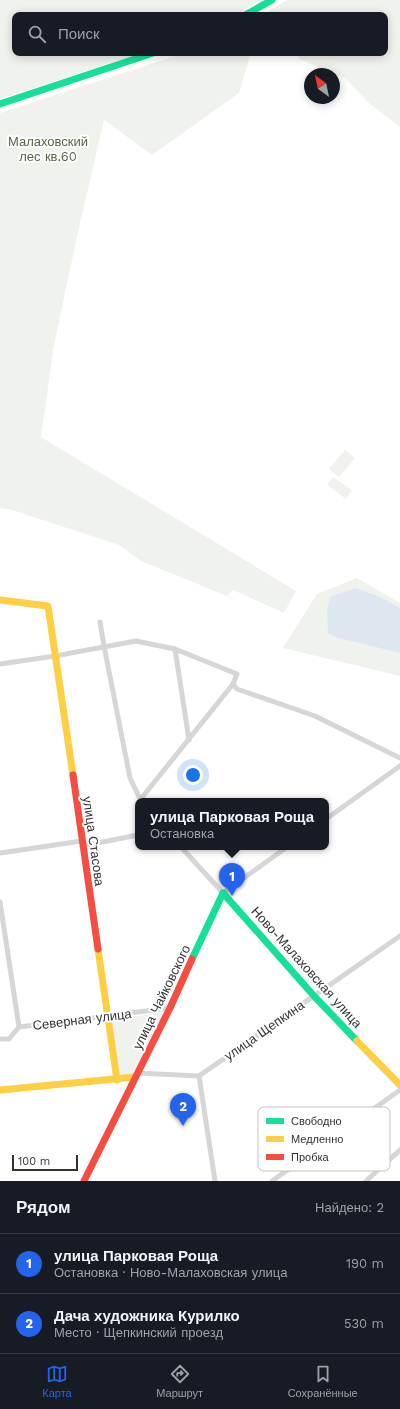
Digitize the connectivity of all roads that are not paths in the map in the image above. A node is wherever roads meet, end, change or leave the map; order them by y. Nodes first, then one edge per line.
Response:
1 (272, 0) edge
2 (250, 12) edge
3 (144, 56) edge
4 (0, 104) edge
5 (0, 600) edge
6 (100, 622) dead end
7 (104, 646) junction
8 (175, 650) junction
9 (55, 656) junction
10 (0, 664) edge
11 (233, 684) junction
12 (189, 740) junction
13 (400, 758) edge
14 (400, 766) edge
15 (140, 798) edge
16 (143, 798) edge
17 (329, 817) edge
18 (135, 835) edge
19 (82, 843) junction
20 (184, 850) edge
21 (283, 850) edge
22 (0, 854) edge
23 (223, 893) junction
24 (0, 902) edge
25 (400, 936) edge
26 (314, 996) junction
27 (170, 1008) junction
28 (108, 1016) junction
29 (19, 1027) junction
30 (0, 1039) edge
31 (136, 1075) junction
32 (199, 1076) junction
33 (117, 1080) junction
34 (400, 1085) edge
35 (0, 1090) edge
36 (400, 1090) edge
37 (376, 1107) edge
38 (400, 1150) edge
39 (390, 1159) edge
40 (286, 1171) edge
41 (377, 1171) edge
42 (84, 1181) edge
43 (215, 1181) edge
44 (272, 1181) edge
45 (366, 1181) edge

1 - 2 street
3 - 4 street
5 - 9 street, улица Стасова
6 - 7 street
7 - 8 street
7 - 9 street
7 - 15 street
8 - 11 street
8 - 12 street
9 - 10 street
9 - 19 street, улица Стасова
11 - 12 street
11 - 13 street
12 - 16 street
14 - 17 street
18 - 19 street
19 - 22 street
19 - 28 street, улица Стасова
20 - 23 street, Ново-Малаховская улица
21 - 23 street, улица Чайковского
23 - 26 street, Ново-Малаховская улица
23 - 27 street, улица Чайковского
24 - 29 street
25 - 26 street, улица Щепкина
26 - 32 street, улица Щепкина
26 - 34 street, Ново-Малаховская улица
27 - 28 street, Северная улица
27 - 31 street, улица Чайковского
28 - 29 street, Северная улица
28 - 33 street, улица Стасова
29 - 30 street, Северная улица
31 - 32 street
31 - 33 street
31 - 42 street, улица Чайковского
32 - 43 street
33 - 35 street
36 - 37 street
38 - 39 street
40 - 44 street
41 - 45 street

